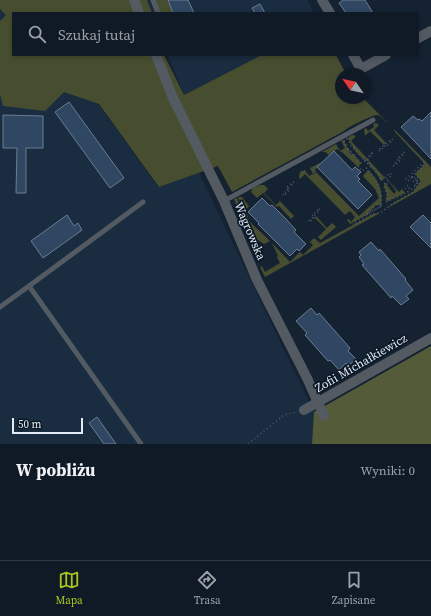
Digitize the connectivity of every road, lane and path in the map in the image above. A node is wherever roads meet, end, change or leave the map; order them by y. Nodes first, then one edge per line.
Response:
1 (134, 0) edge
2 (153, 0) edge
3 (322, 0) edge
4 (139, 12) edge
5 (158, 12) edge
6 (329, 12) edge
7 (431, 31) edge
8 (419, 37) edge
9 (156, 56) edge
10 (354, 56) edge
11 (384, 56) edge
12 (373, 120) dead end
13 (385, 146) joint
14 (394, 166) joint
15 (413, 177) junction
16 (415, 185) junction
17 (284, 196) joint
18 (224, 201) junction
19 (143, 202) dead end
20 (308, 221) joint
21 (29, 286) junction
22 (0, 307) edge
23 (431, 338) edge
24 (318, 402) junction
25 (304, 410) joint
26 (324, 416) dead end
27 (141, 444) edge
28 (248, 444) edge

1 - 4 street
2 - 5 lane
3 - 6 street
7 - 8 street
9 - 18 street, Wagrowska
10 - 11 street
12 - 18 lane
13 - 13 path
14 - 14 path
15 - 16 path
15 - 16 path
15 - 16 path
17 - 17 path
18 - 24 street, Wagrowska
19 - 21 lane
20 - 20 path
21 - 22 lane
21 - 27 lane
23 - 24 street, Zofii Michałkiewicz
24 - 25 street, Zofii Michałkiewicz
24 - 26 street, Wagrowska
25 - 28 path

